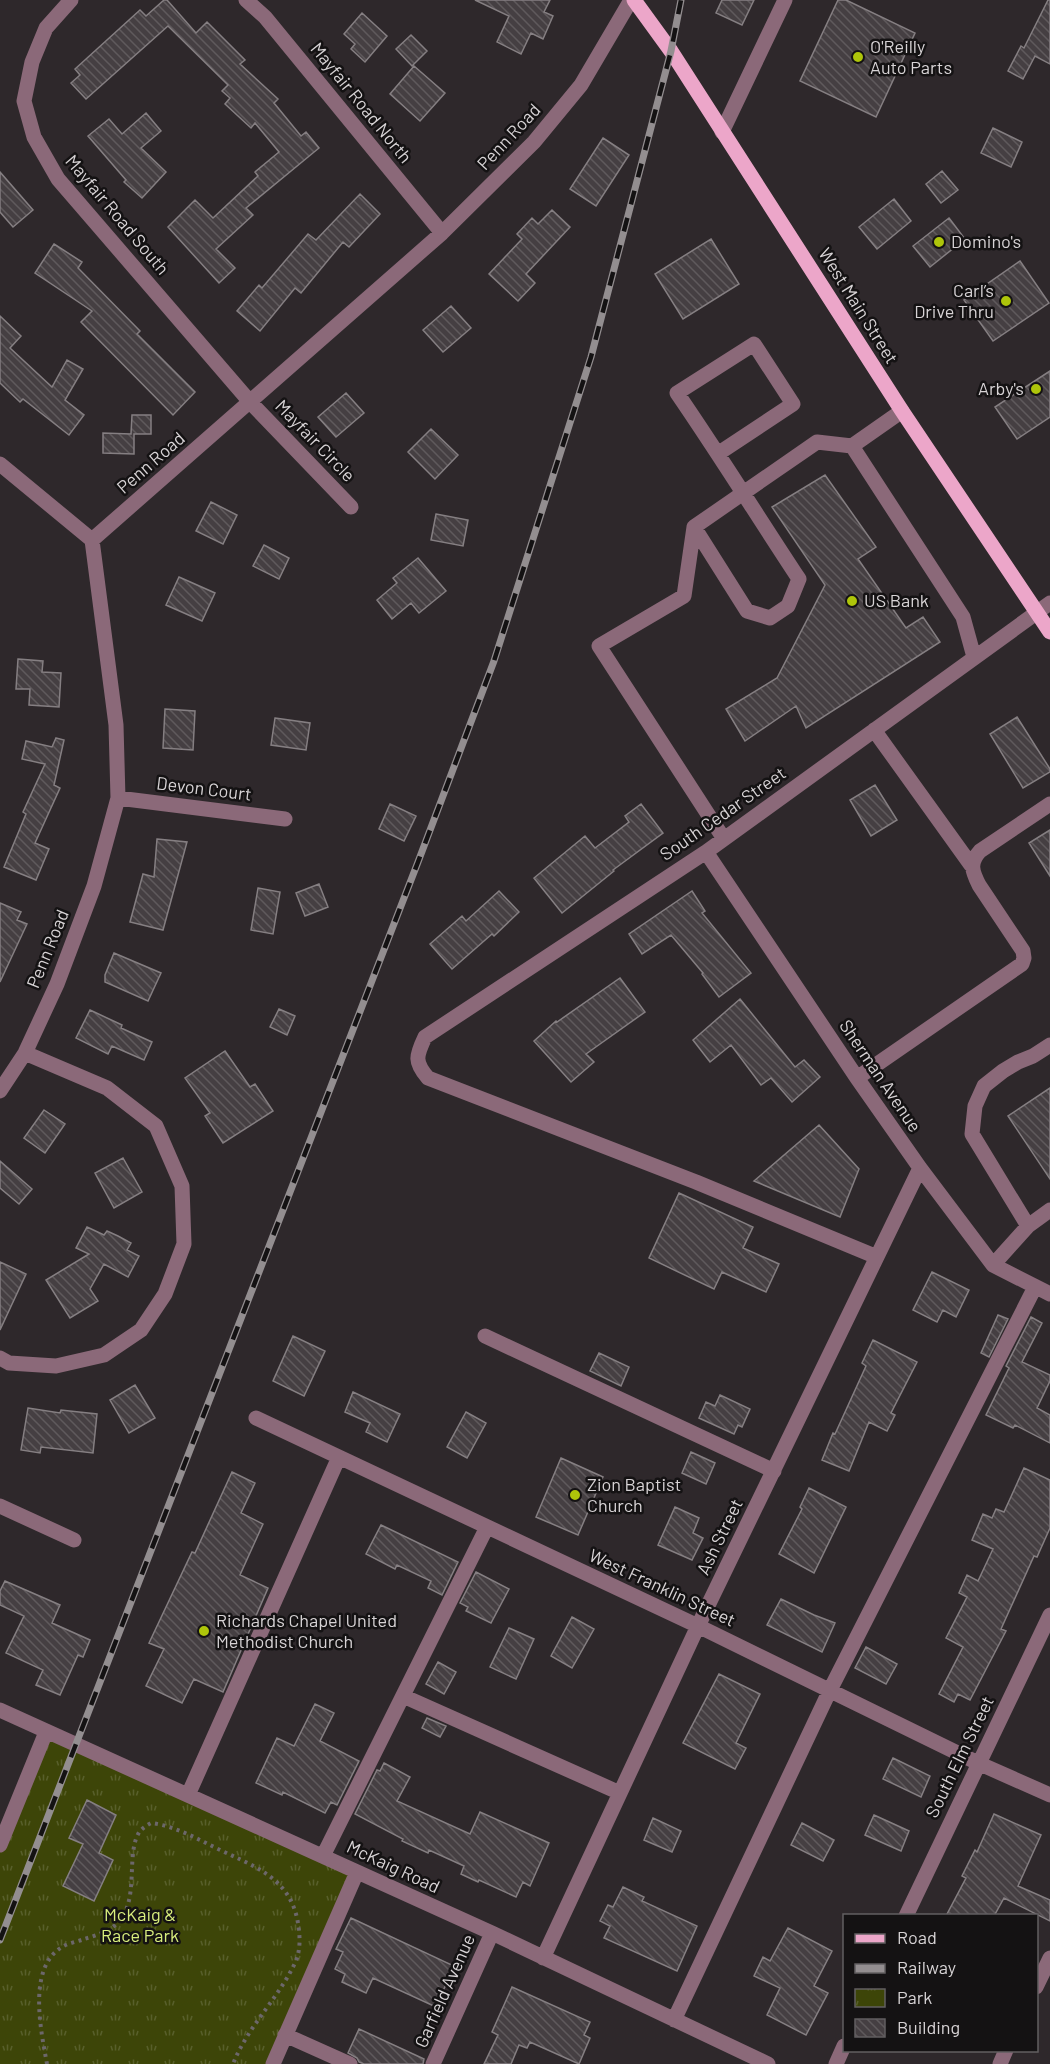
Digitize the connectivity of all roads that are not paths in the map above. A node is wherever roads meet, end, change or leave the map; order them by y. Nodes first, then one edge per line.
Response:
1 (71, 0) edge
2 (246, 0) edge
3 (633, 0) edge
4 (785, 0) edge
5 (722, 132) junction
6 (442, 233) junction
7 (251, 403) junction
8 (902, 411) junction
9 (852, 446) junction
10 (719, 453) junction
11 (0, 464) edge
12 (742, 494) junction
13 (351, 507) dead end
14 (694, 527) junction
15 (92, 540) junction
16 (1050, 603) edge
17 (1036, 611) junction
18 (1050, 632) edge
19 (974, 657) junction
20 (874, 730) junction
21 (118, 798) junction
22 (1050, 804) edge
23 (285, 819) dead end
24 (724, 839) junction
25 (706, 852) junction
26 (971, 865) junction
27 (1050, 1045) edge
28 (26, 1053) junction
29 (857, 1078) junction
30 (0, 1091) edge
31 (920, 1168) junction
32 (1050, 1210) edge
33 (1028, 1226) junction
34 (877, 1257) junction
35 (993, 1265) junction
36 (1035, 1287) junction
37 (1050, 1294) edge
38 (485, 1336) dead end
39 (0, 1358) edge
40 (256, 1418) dead end
41 (339, 1458) junction
42 (774, 1471) junction
43 (0, 1506) edge
44 (487, 1527) junction
45 (74, 1540) dead end
46 (1050, 1616) edge
47 (698, 1626) junction
48 (830, 1690) junction
49 (403, 1696) junction
50 (0, 1710) edge
51 (46, 1732) junction
52 (978, 1763) junction
53 (620, 1793) junction
54 (188, 1795) junction
55 (1050, 1795) edge
56 (0, 1845) edge
57 (323, 1856) junction
58 (357, 1872) junction
59 (907, 1914) edge
60 (492, 1933) junction
61 (543, 1958) junction
62 (1050, 1958) edge
63 (1038, 1983) edge
64 (674, 2020) junction
65 (285, 2036) junction
66 (843, 2048) edge
67 (747, 2060) edge
68 (273, 2064) edge
69 (350, 2064) edge
70 (434, 2064) edge
71 (768, 2064) edge
72 (836, 2064) edge

1 - 7 street, Mayfair Road South
2 - 6 street, Mayfair Road North
3 - 5 main road, West Main Street
3 - 6 street, Penn Road
4 - 5 street
5 - 8 main road, West Main Street
6 - 7 street, Penn Road
7 - 13 street, Mayfair Circle
7 - 15 street, Penn Road
8 - 9 street
8 - 17 main road, West Main Street
9 - 12 street
9 - 19 street
10 - 10 street
10 - 12 street
11 - 15 street
12 - 14 street
12 - 14 street
14 - 24 street
15 - 21 street, Penn Road
16 - 17 street, South Cedar Street
17 - 18 main road, West Main Street
17 - 19 street, South Cedar Street
19 - 20 street, South Cedar Street
20 - 24 street, South Cedar Street
20 - 26 street
21 - 23 street, Devon Court
21 - 28 street, Penn Road
22 - 26 street
24 - 25 street, South Cedar Street
25 - 29 street, Sherman Avenue
25 - 34 street, South Cedar Street
26 - 29 street
27 - 33 street
28 - 30 street, Penn Road
28 - 39 street
29 - 31 street, Sherman Avenue
31 - 34 street, Ash Street
31 - 35 street, Sherman Avenue
32 - 33 street
33 - 35 street
34 - 42 street, Ash Street
35 - 36 street, Sherman Avenue
36 - 37 street, Sherman Avenue
36 - 48 street
38 - 42 street
40 - 41 street, West Franklin Street
41 - 44 street, West Franklin Street
41 - 54 street
42 - 47 street, Ash Street
43 - 45 street
44 - 47 street, West Franklin Street
44 - 49 street
46 - 52 street, South Elm Street
47 - 48 street, West Franklin Street
47 - 53 street, Ash Street
48 - 52 street, West Franklin Street
48 - 64 street
49 - 53 street
49 - 57 street
50 - 51 street, McKaig Road
51 - 54 street, McKaig Road
51 - 56 street
52 - 55 street, West Franklin Street
52 - 59 street, South Elm Street
53 - 61 street, Ash Street
54 - 57 street, McKaig Road
57 - 58 street, McKaig Road
58 - 60 street, McKaig Road
58 - 65 street
60 - 61 street, McKaig Road
60 - 70 street, Garfield Avenue
61 - 64 street, McKaig Road
62 - 63 street
64 - 67 street, McKaig Road
65 - 68 street
65 - 69 street
66 - 72 street
67 - 71 street, McKaig Road

